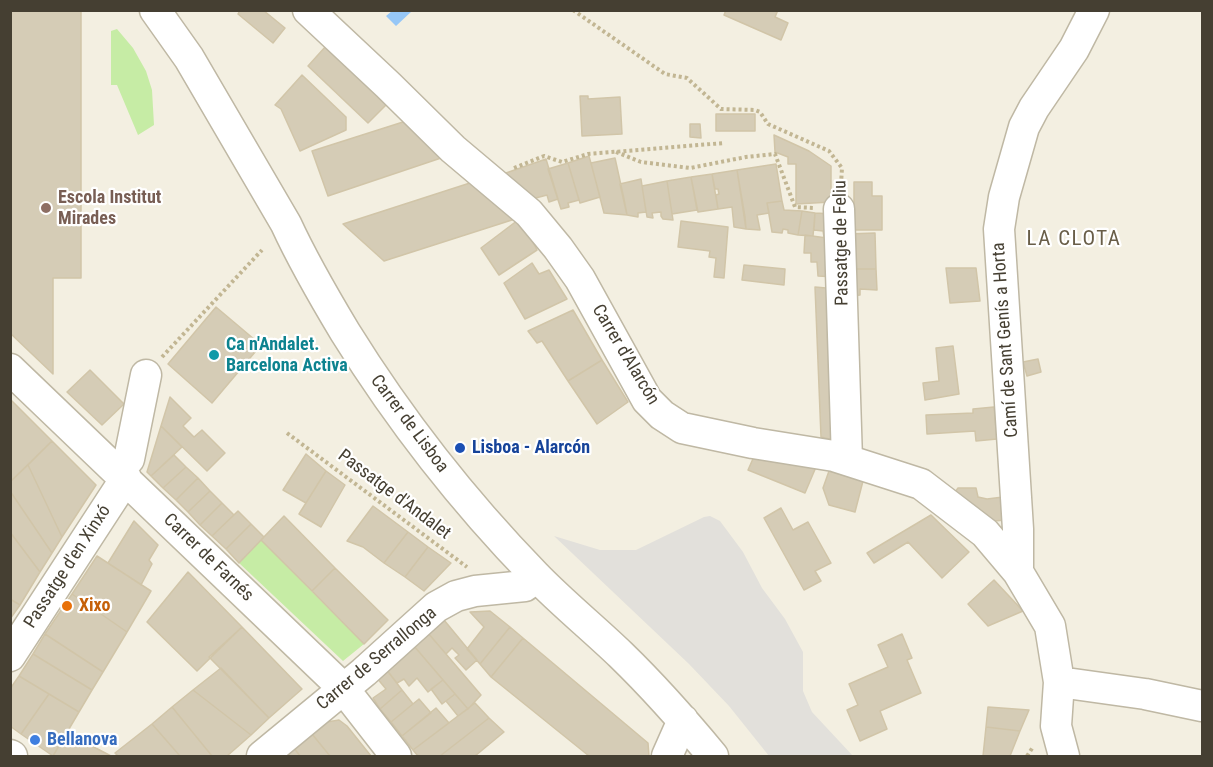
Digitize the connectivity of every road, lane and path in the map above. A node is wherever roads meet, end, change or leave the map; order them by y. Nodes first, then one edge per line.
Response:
1 (155, 10) edge
2 (308, 10) edge
3 (573, 10) edge
4 (1094, 10) edge
5 (724, 143) dead end
6 (616, 152) junction
7 (489, 179) junction
8 (839, 209) junction
9 (262, 250) dead end
10 (10, 369) edge
11 (146, 375) joint
12 (287, 433) dead end
13 (847, 460) junction
14 (128, 469) junction
15 (1018, 572) junction
16 (475, 573) dead end
17 (536, 576) junction
18 (10, 656) edge
19 (1059, 682) junction
20 (343, 688) junction
21 (1203, 706) edge
22 (682, 720) junction
23 (262, 756) edge
24 (396, 756) edge
25 (668, 756) edge
26 (712, 756) edge
27 (1064, 756) edge

1 - 17 street, Carrer de Lisboa
2 - 7 street, Carrer d'Alarcón
3 - 8 path, Passatge de Feliu
4 - 15 street, Camí de Sant Genís a Horta
5 - 6 path
6 - 7 path
6 - 8 path
7 - 13 street, Carrer d'Alarcón
8 - 13 street, Passatge de Feliu
9 - 11 path
10 - 14 street, Carrer de Farnés
11 - 14 street, Passatge d'en Xinxó
12 - 16 path, Passatge d'Andalet
13 - 15 street, Carrer d'Alarcón
14 - 18 street, Passatge d'en Xinxó
14 - 20 street, Carrer de Farnés
15 - 19 street
17 - 20 street, Carrer de Serrallonga
17 - 22 street, Carrer de Lisboa
19 - 21 street
19 - 27 street
20 - 23 street, Carrer de Serrallonga
20 - 24 street, Carrer de Farnés
22 - 25 street
22 - 26 street, Carrer de Lisboa

